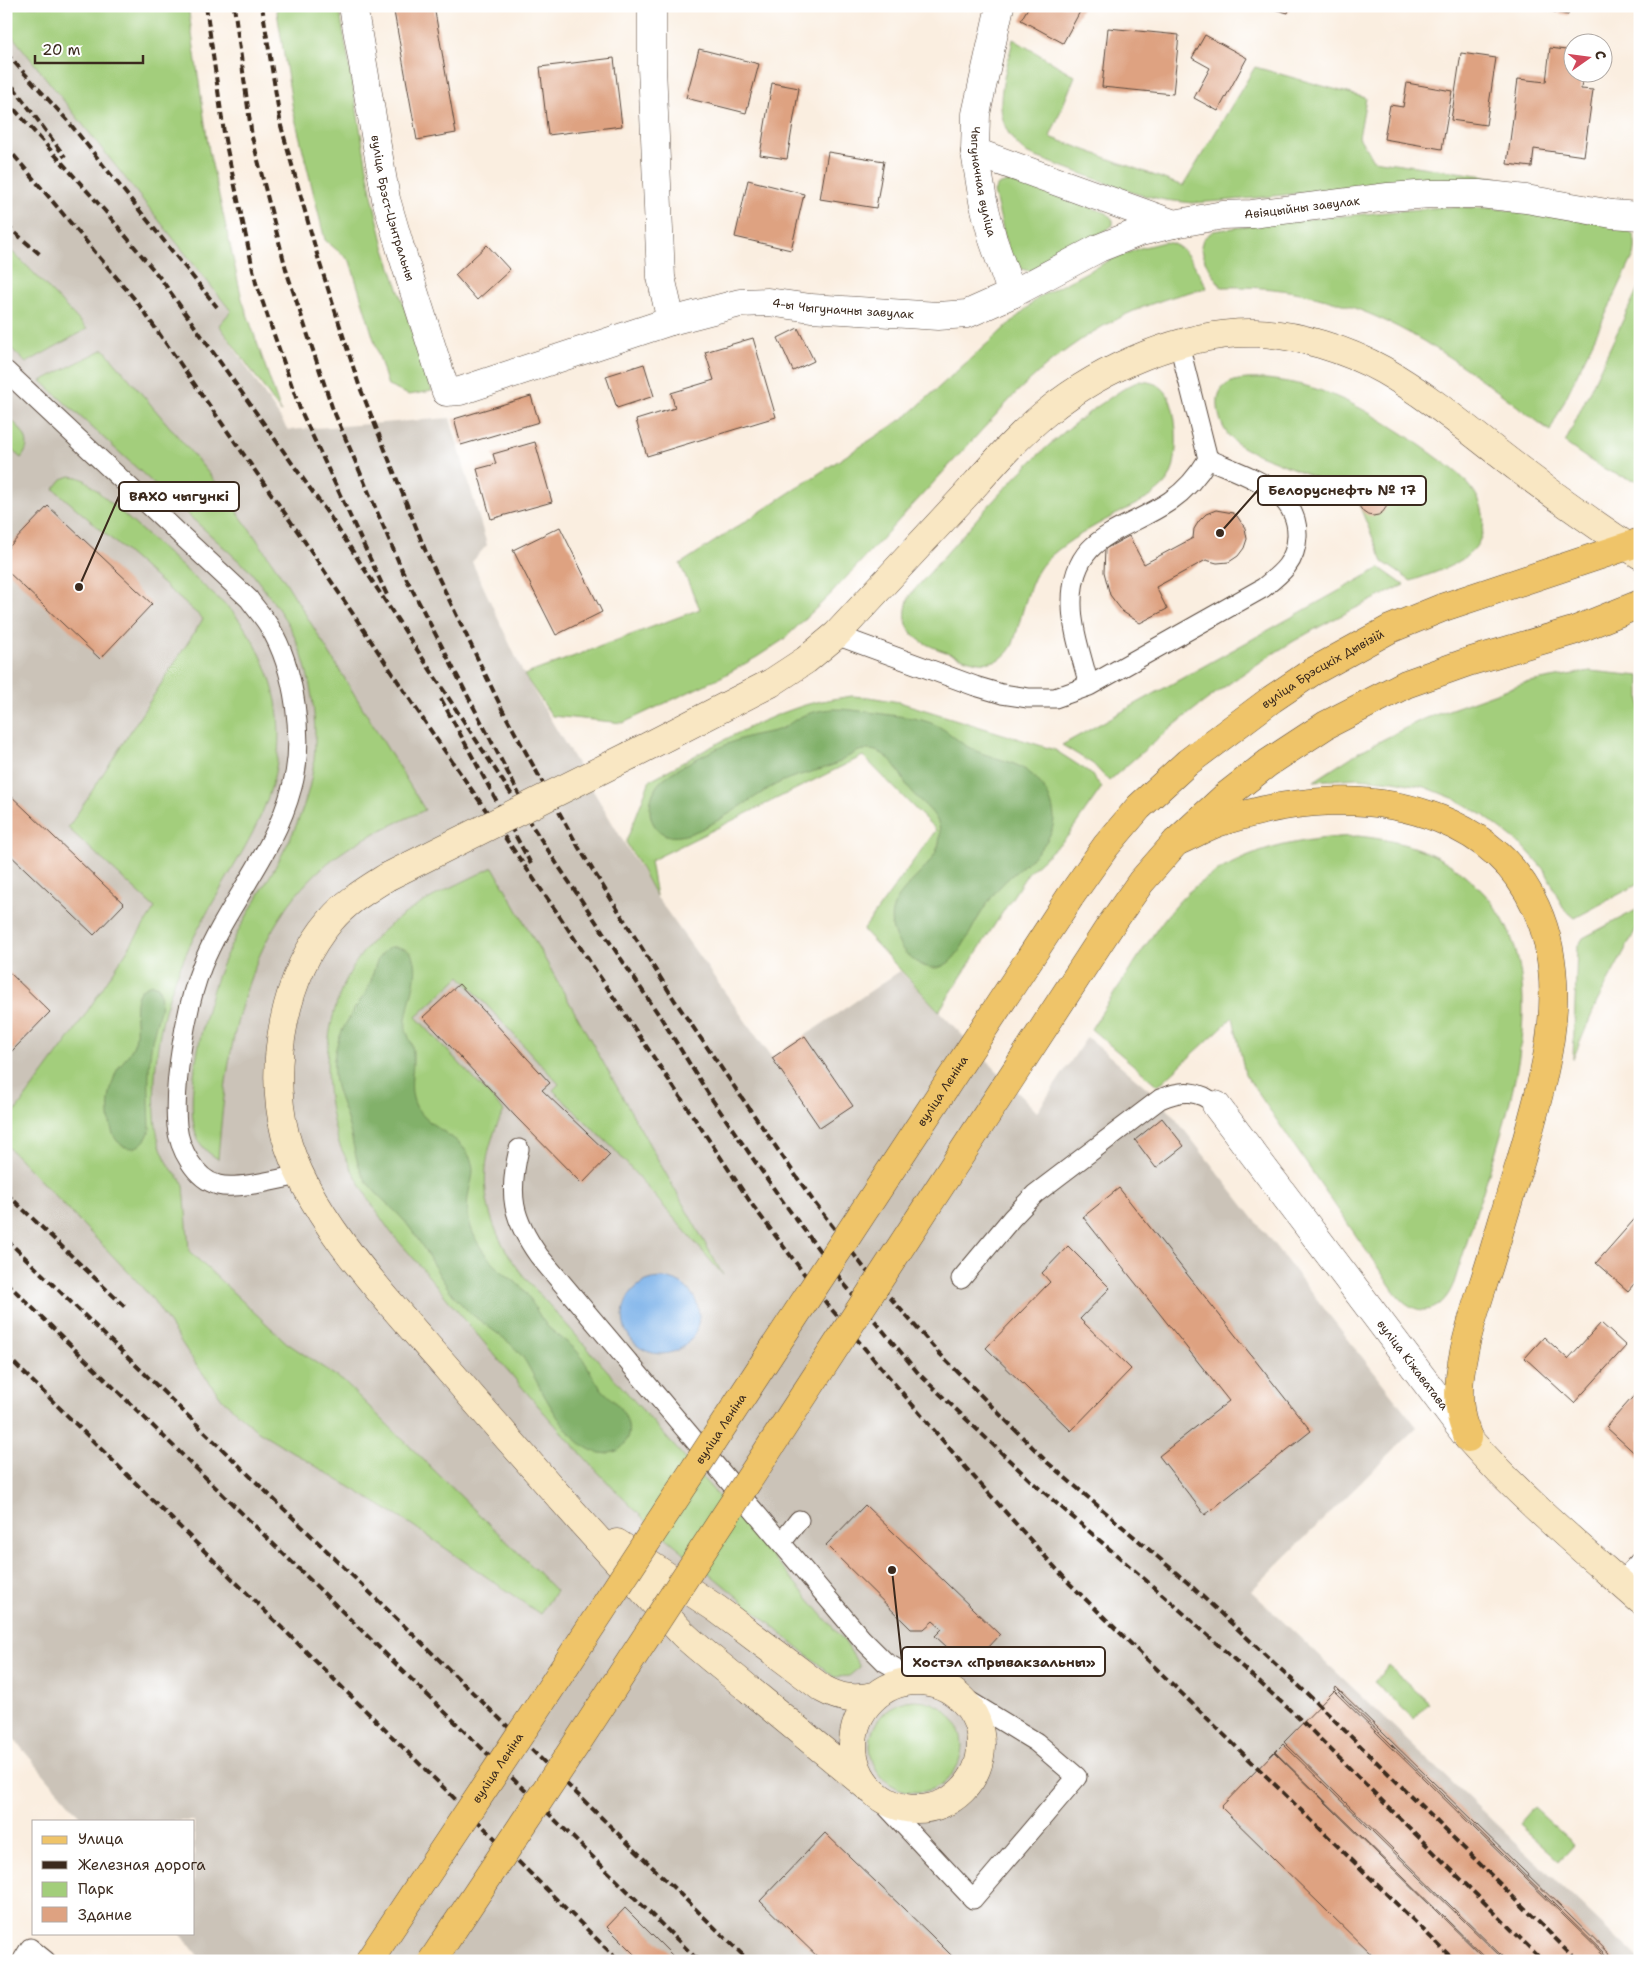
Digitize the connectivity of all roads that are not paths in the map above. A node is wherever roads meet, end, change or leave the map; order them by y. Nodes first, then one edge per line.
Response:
1 (353, 6) edge
2 (652, 6) edge
3 (1000, 6) edge
4 (975, 152) junction
5 (1640, 216) edge
6 (1174, 224) junction
7 (1012, 294) junction
8 (671, 321) junction
9 (1179, 344) junction
10 (6, 371) edge
11 (460, 391) joint
12 (1208, 459) junction
13 (1635, 548) edge
14 (1640, 604) edge
15 (836, 635) junction
16 (1089, 686) junction
17 (1176, 842) junction
18 (1070, 897) joint
19 (1216, 1105) joint
20 (519, 1149) dead end
21 (300, 1175) junction
22 (960, 1279) dead end
23 (1468, 1438) junction
24 (574, 1514) junction
25 (799, 1520) dead end
26 (781, 1543) junction
27 (1640, 1561) edge
28 (1630, 1591) edge
29 (916, 1680) junction
30 (956, 1694) junction
31 (874, 1696) junction
32 (871, 1790) junction
33 (22, 1961) edge
34 (46, 1961) edge
35 (369, 1961) edge
36 (432, 1961) edge

1 - 11 street, вуліца Брэст-Цэнтральны
2 - 8 street
3 - 4 street, Чыгуначная вуліца
4 - 6 street
4 - 7 street, Чыгуначная вуліца
5 - 6 street, Авіяцыйны завулак
6 - 7 street, Авіяцыйны завулак
7 - 8 street, 4-ы Чыгуначны завулак
8 - 11 street, 4-ы Чыгуначны завулак
9 - 12 lane
9 - 13 street
9 - 15 street
10 - 21 lane
12 - 16 lane
12 - 16 lane
13 - 18 main road, вуліца Брэсцкіх Дывізій
14 - 17 main road
15 - 16 lane
15 - 21 street, bridge
17 - 23 main road
17 - 36 main road, bridge
18 - 35 main road, вуліца Леніна, bridge
19 - 22 lane
19 - 23 street, вуліца Кіжаватава
20 - 26 lane
21 - 24 street
23 - 28 street, вуліца Кіжаватава
24 - 31 street
24 - 32 street
25 - 26 lane
26 - 29 lane
27 - 28 lane
29 - 30 street
29 - 31 street
30 - 32 street
30 - 32 lane
31 - 32 street
33 - 34 lane

